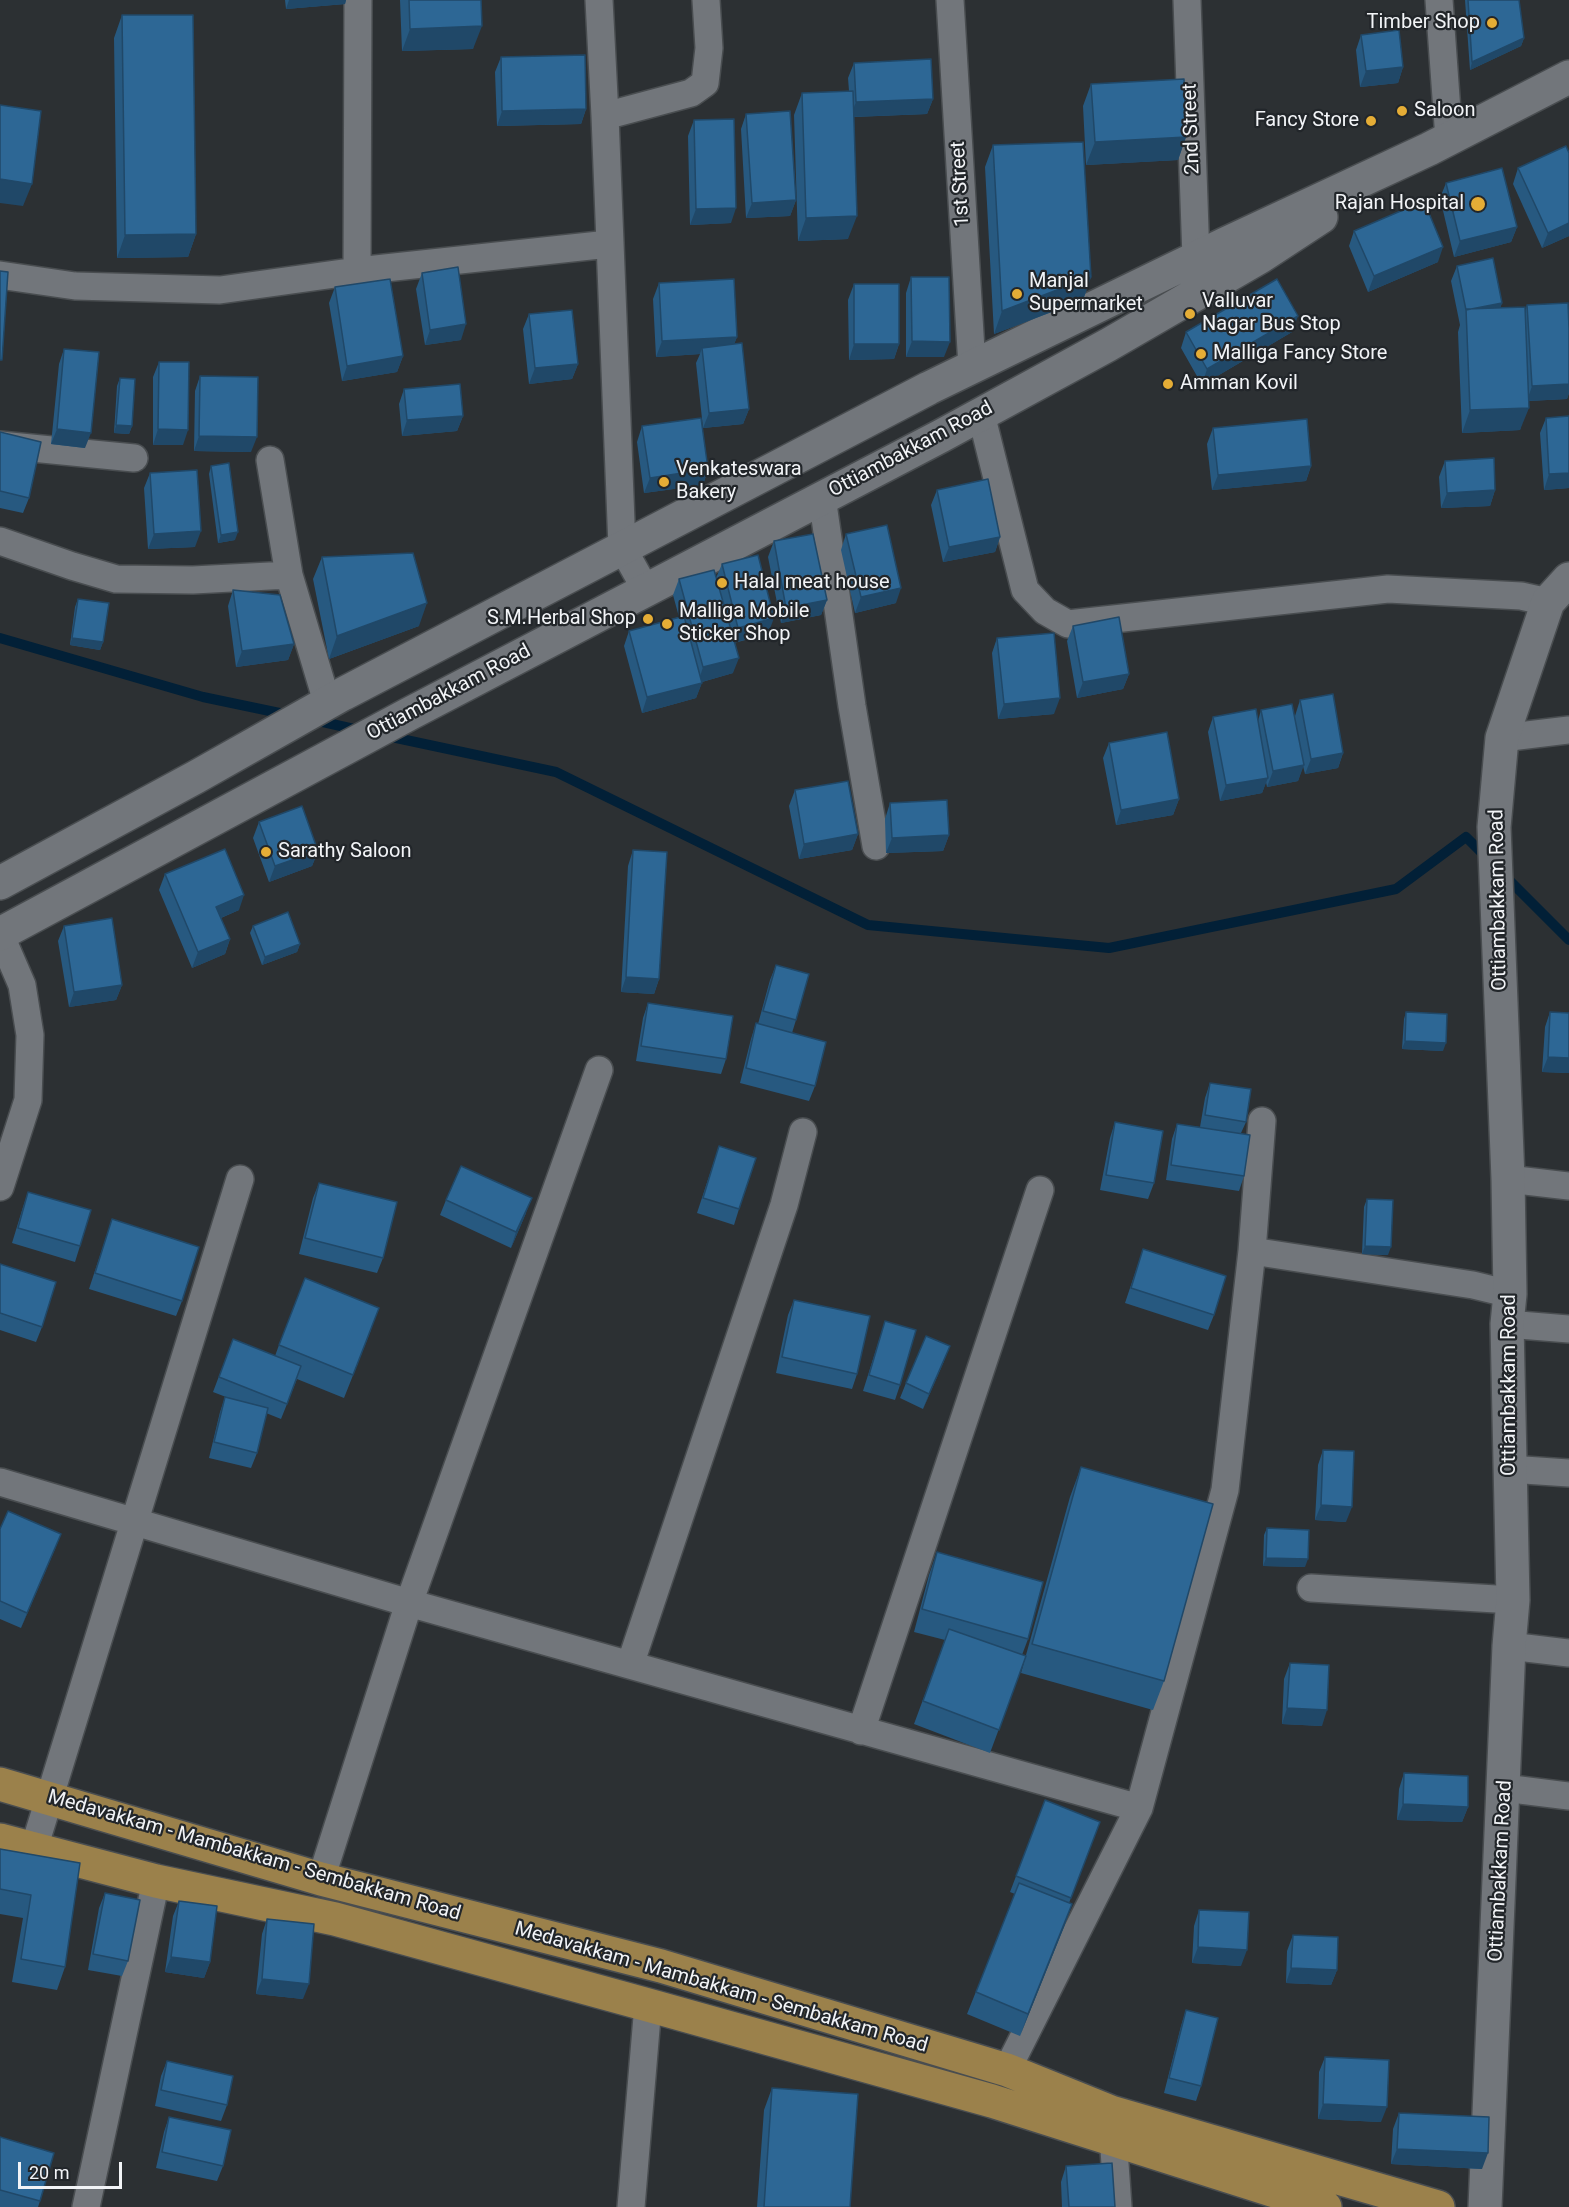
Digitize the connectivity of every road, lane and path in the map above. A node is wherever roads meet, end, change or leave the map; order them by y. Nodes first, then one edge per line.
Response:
1 (358, 0) edge
2 (599, 0) edge
3 (706, 0) edge
4 (950, 0) edge
5 (1187, 0) edge
6 (1439, 0) edge
7 (1569, 77) edge
8 (605, 116) junction
9 (1439, 144) junction
10 (609, 244) junction
11 (1196, 258) junction
12 (357, 271) junction
13 (0, 275) edge
14 (972, 367) junction
15 (981, 414) junction
16 (0, 445) edge
17 (134, 458) dead end
18 (270, 460) dead end
19 (822, 497) junction
20 (0, 542) edge
21 (622, 547) junction
22 (289, 574) junction
23 (646, 590) junction
24 (1558, 590) edge
25 (322, 705) junction
26 (1569, 730) edge
27 (1502, 738) junction
28 (876, 846) dead end
29 (0, 883) edge
30 (0, 934) edge
31 (599, 1070) dead end
32 (1262, 1121) dead end
33 (803, 1132) dead end
34 (240, 1179) dead end
35 (1509, 1179) junction
36 (1569, 1186) edge
37 (0, 1187) edge
38 (1040, 1190) dead end
39 (1252, 1251) junction
40 (1509, 1309) junction
41 (1569, 1329) edge
42 (1509, 1469) junction
43 (1569, 1473) edge
44 (0, 1482) edge
45 (135, 1523) junction
46 (1311, 1588) dead end
47 (1514, 1600) junction
48 (409, 1603) junction
49 (1509, 1646) junction
50 (1569, 1653) edge
51 (630, 1665) junction
52 (861, 1731) junction
53 (0, 1784) edge
54 (1504, 1788) junction
55 (1569, 1796) edge
56 (50, 1798) junction
57 (1139, 1809) junction
58 (0, 1840) edge
59 (34, 1848) junction
60 (321, 1879) junction
61 (156, 1881) junction
62 (648, 2005) junction
63 (1007, 2070) junction
64 (1112, 2125) junction
65 (86, 2207) edge
66 (631, 2207) edge
67 (1118, 2207) edge
68 (1325, 2207) edge
69 (1438, 2207) edge
70 (1485, 2207) edge

1 - 12 street
2 - 8 street
3 - 8 street
4 - 14 street, 1st Street
5 - 11 street, 2nd Street
6 - 9 street
7 - 9 street, Ottiambakkam Road
8 - 10 street
9 - 11 street, Ottiambakkam Road
9 - 15 street, Ottiambakkam Road
10 - 12 street
10 - 21 street
11 - 14 street, Ottiambakkam Road
12 - 13 street
14 - 21 street, Ottiambakkam Road
15 - 19 street, Ottiambakkam Road
15 - 24 street
16 - 17 street
18 - 22 street
19 - 23 street, Ottiambakkam Road
19 - 28 street
20 - 22 street
21 - 23 street
21 - 25 street, Ottiambakkam Road
22 - 25 street
23 - 30 street, Ottiambakkam Road
24 - 27 street, Ottiambakkam Road
25 - 29 street, Ottiambakkam Road
26 - 27 street
27 - 35 street, Ottiambakkam Road
30 - 37 street
31 - 48 street
32 - 39 street
33 - 51 street
34 - 45 street
35 - 36 street
35 - 40 street, Ottiambakkam Road
38 - 52 street
39 - 40 street
39 - 57 street
40 - 41 street
40 - 42 street, Ottiambakkam Road
42 - 43 street
42 - 47 street, Ottiambakkam Road
44 - 45 street
45 - 48 street
45 - 56 street
46 - 47 street
47 - 49 street, Ottiambakkam Road
48 - 51 street
48 - 60 street
49 - 50 street
49 - 54 street, Ottiambakkam Road
51 - 52 street
52 - 57 street
53 - 56 main road, Medavakkam - Mambakkam - Sembakkam Road
54 - 55 street
54 - 70 street, Ottiambakkam Road
56 - 59 street
56 - 60 main road, Medavakkam - Mambakkam - Sembakkam Road
57 - 63 street
58 - 59 main road, Medavakkam - Mambakkam - Sembakkam Road
59 - 61 main road, Medavakkam - Mambakkam - Sembakkam Road
60 - 63 main road, Medavakkam - Mambakkam - Sembakkam Road
61 - 62 main road, Medavakkam - Mambakkam - Sembakkam Road
61 - 65 street
62 - 64 main road, Medavakkam - Mambakkam - Sembakkam Road
62 - 66 street
63 - 64 main road, Medavakkam - Mambakkam - Sembakkam Road
64 - 67 street
64 - 68 main road, Medavakkam - Mambakkam - Sembakkam Road
64 - 69 main road, Medavakkam - Mambakkam - Sembakkam Road

